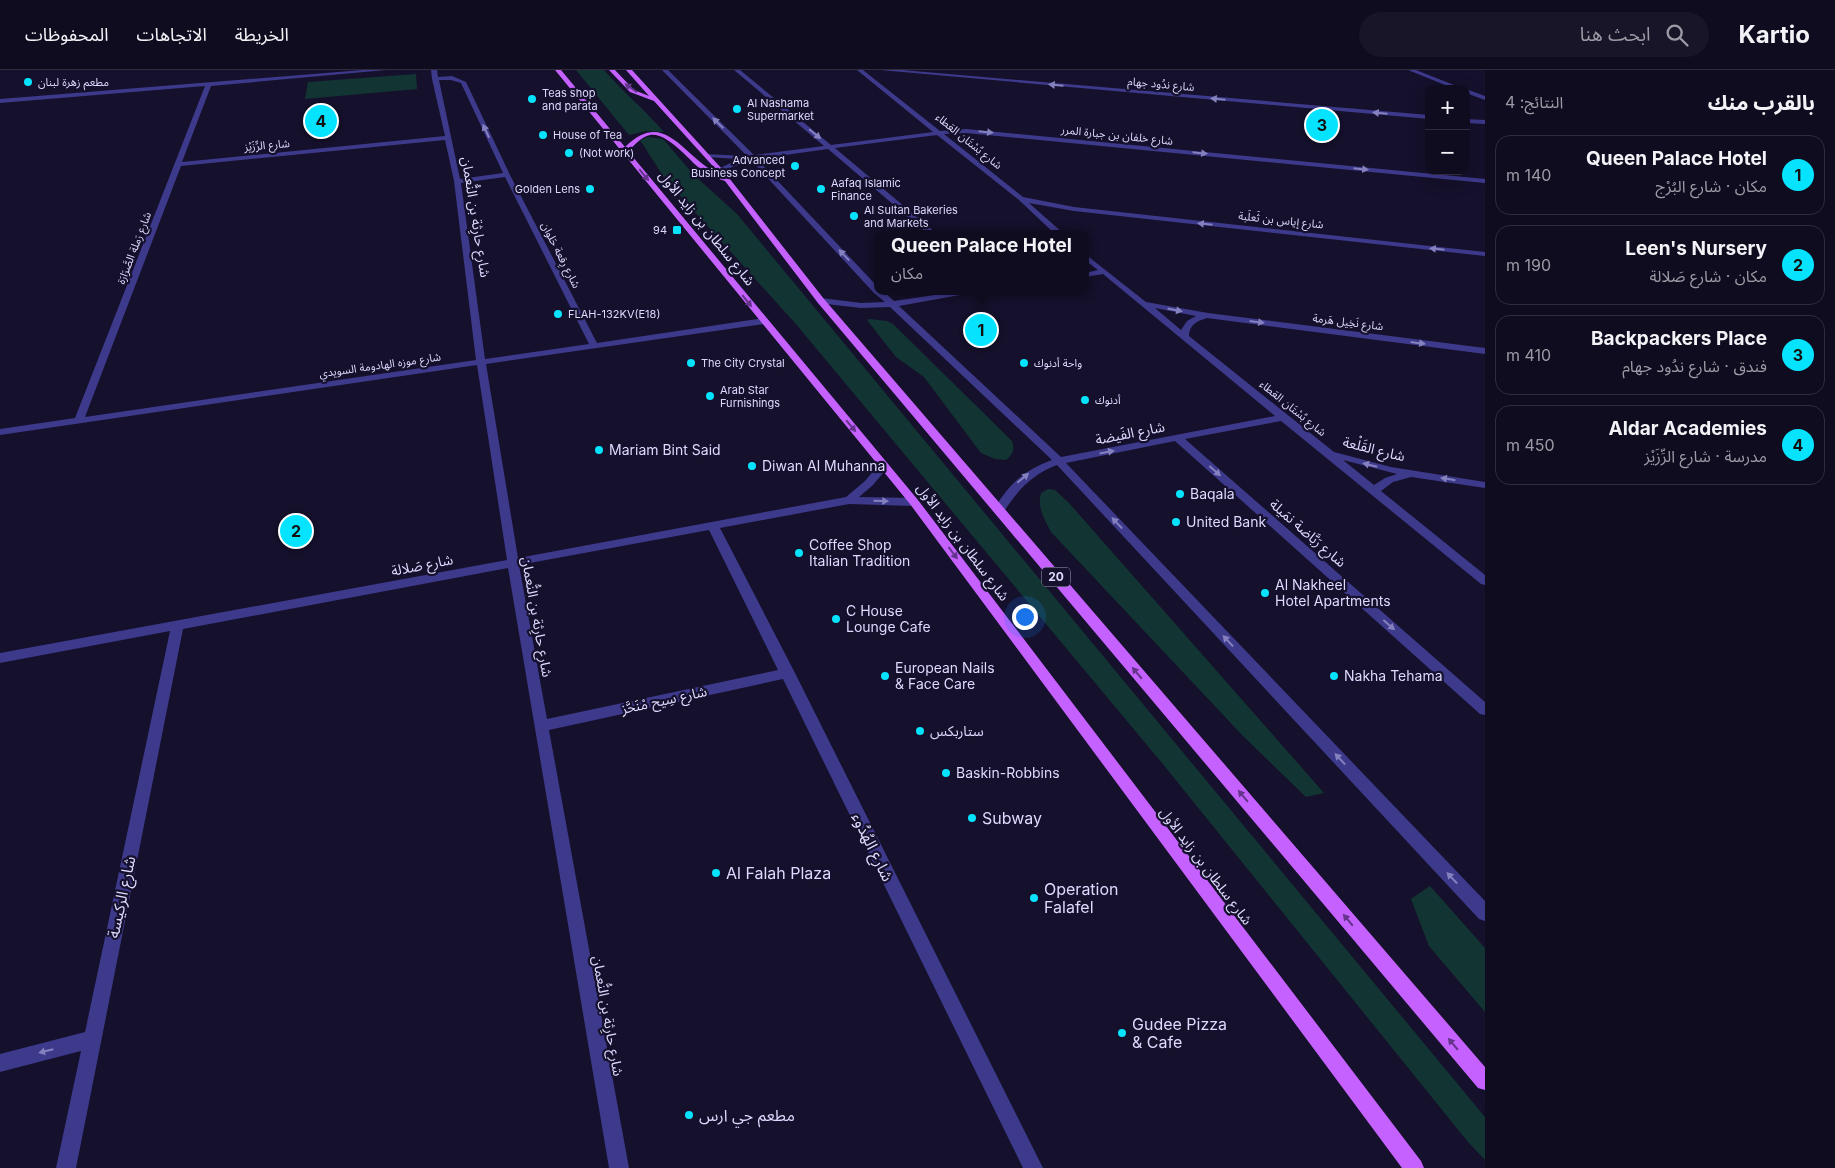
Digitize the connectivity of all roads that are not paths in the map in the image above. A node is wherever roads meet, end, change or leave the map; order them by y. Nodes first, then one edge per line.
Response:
1 (383, 70) edge
2 (558, 70) edge
3 (612, 70) edge
4 (629, 70) edge
5 (665, 70) edge
6 (737, 70) edge
7 (860, 70) edge
8 (883, 70) edge
9 (1406, 70) edge
10 (1412, 70) edge
11 (1417, 70) edge
12 (892, 71) edge
13 (434, 74) edge
14 (867, 76) junction
15 (209, 84) junction
16 (1451, 85) edge
17 (1470, 92) edge
18 (1485, 98) edge
19 (655, 99) junction
20 (0, 101) edge
21 (1425, 117) edge
22 (1470, 121) edge
23 (1485, 122) edge
24 (937, 133) junction
25 (447, 138) junction
26 (831, 147) junction
27 (625, 151) junction
28 (706, 155) junction
29 (750, 158) junction
30 (179, 164) junction
31 (507, 175) junction
32 (723, 175) junction
33 (1485, 181) edge
34 (457, 182) junction
35 (1020, 199) junction
36 (1074, 209) junction
37 (1042, 217) junction
38 (928, 230) edge
39 (1056, 230) edge
40 (1485, 254) edge
41 (1089, 260) edge
42 (1103, 272) junction
43 (1089, 274) edge
44 (874, 287) edge
45 (882, 295) edge
46 (955, 295) edge
47 (821, 300) junction
48 (1142, 303) junction
49 (892, 306) junction
50 (1208, 316) junction
51 (764, 321) junction
52 (1185, 337) junction
53 (594, 345) junction
54 (1485, 351) edge
55 (482, 362) junction
56 (1284, 417) junction
57 (78, 420) junction
58 (0, 432) edge
59 (1178, 439) junction
60 (1329, 453) junction
61 (1059, 461) junction
62 (884, 465) junction
63 (1412, 474) junction
64 (1485, 485) edge
65 (1374, 491) junction
66 (849, 500) junction
67 (914, 502) junction
68 (999, 510) junction
69 (713, 526) junction
70 (513, 563) junction
71 (1485, 581) edge
72 (178, 626) junction
73 (0, 658) edge
74 (788, 673) junction
75 (1485, 710) edge
76 (541, 726) junction
77 (1485, 913) edge
78 (91, 1039) junction
79 (0, 1063) edge
80 (1485, 1081) edge
81 (66, 1168) edge
82 (619, 1168) edge
83 (1033, 1168) edge
84 (1414, 1168) edge

1 - 15 street
2 - 27 main road, شارع سلطان بن زايد الأول
19 -> 3 main road
4 - 19 main road, 20
29 -> 5 street
6 -> 26 street
7 - 14 street, شارع بُسْتَان العَطاء
8 - 12 street, شارع ندُود جهام
9 - 10 street
10 - 11 street
10 - 16 street
12 - 14 street, شارع ندُود جهام
21 -> 12 street, شارع ندُود جهام
13 - 25 street, شارع حارِثة بن النُّعمان
31 -> 13 street, شارع رِقعة حَلوان
14 - 24 street, شارع بُسْتَان العَطاء
15 - 20 street
15 - 30 street, شارع رَملة الصَّرَارَة
17 - 18 street
19 - 28 main road, 20
22 - 23 street
24 - 26 street, شارع خلفان بن جبارة المرر
24 -> 33 street, شارع خلفان بن جبارة المرر
24 - 35 street, شارع بُسْتَان العَطاء
25 - 30 street, شارع الرِّزَيْز
25 - 34 street, شارع حارِثة بن النُّعمان
26 - 29 street, شارع خلفان بن جبارة المرر
26 - 38 street
27 - 32 main road
27 -> 51 main road, شارع سلطان بن زايد الأول
28 - 29 street, شارع خلفان بن جبارة المرر
28 - 32 main road, 20
29 - 32 street, شارع خلفان بن جبارة المرر
44 -> 29 street
30 - 57 street, شارع رَملة الصَّرَارَة
31 - 34 street
31 - 53 street, شارع رِقعة حَلوان
32 - 47 main road, 20
34 - 55 street, شارع حارِثة بن النُّعمان
35 - 36 street, شارع إياس بن ثَعلَبة
35 - 37 street, شارع بُسْتَان العَطاء
36 - 37 street, شارع إياس بن ثَعلَبة
40 -> 36 street, شارع إياس بن ثَعلَبة
37 - 39 street, شارع بُسْتَان العَطاء
41 - 42 street, شارع بُسْتَان العَطاء
42 - 43 street
42 - 48 street, شارع بُسْتَان العَطاء
45 - 49 street
46 - 49 street
47 - 49 street
47 - 68 main road, 20
48 -> 50 street, شارع نَخِيل هَرمة
48 - 52 street, شارع بُسْتَان العَطاء
49 - 61 street
50 - 52 street
50 -> 54 street, شارع نَخِيل هَرمة
51 - 53 street, شارع موزه الهادومة السويدي
51 -> 62 main road, شارع سلطان بن زايد الأول
52 - 56 street, شارع بُسْتَان العَطاء
53 - 55 street, شارع موزه الهادومة السويدي
55 - 57 street, شارع موزه الهادومة السويدي
55 - 70 street, شارع حارِثة بن النُّعمان
56 - 59 street, شارع الفَيضة
56 - 60 street, شارع بُسْتَان العَطاء
57 - 58 street, شارع موزه الهادومة السويدي
61 -> 59 street, شارع الفَيضة
59 -> 75 street, شارع رَبَّاضة نمَيلة
63 -> 60 street, شارع القَلْعة
60 - 65 street, شارع بُسْتَان العَطاء
68 -> 61 street, شارع الفَيضة
77 -> 61 street
62 - 66 street, شارع صَلالة
62 - 67 main road, شارع سلطان بن زايد الأول
64 -> 63 street, شارع القَلْعة
63 - 65 street, شارع القَلْعة
65 - 71 street, شارع بُسْتَان العَطاء
66 -> 67 street, شارع صَلالة
66 - 69 street, شارع صَلالة
67 -> 84 main road, شارع سلطان بن زايد الأول
80 -> 68 main road, 20
69 - 70 street, شارع صَلالة
69 - 74 street, شارع الهُدُوء
70 - 72 street, شارع صَلالة
70 - 76 street, شارع حارِثة بن النُّعمان
72 - 73 street, شارع صَلالة
72 - 78 street, شارع الركيسة
74 - 76 street, شارع سِيح مْنَحَّز
74 - 83 street, شارع الهُدُوء
76 - 82 street, شارع حارِثة بن النُّعمان
78 -> 79 street
78 - 81 street, شارع الركيسة

